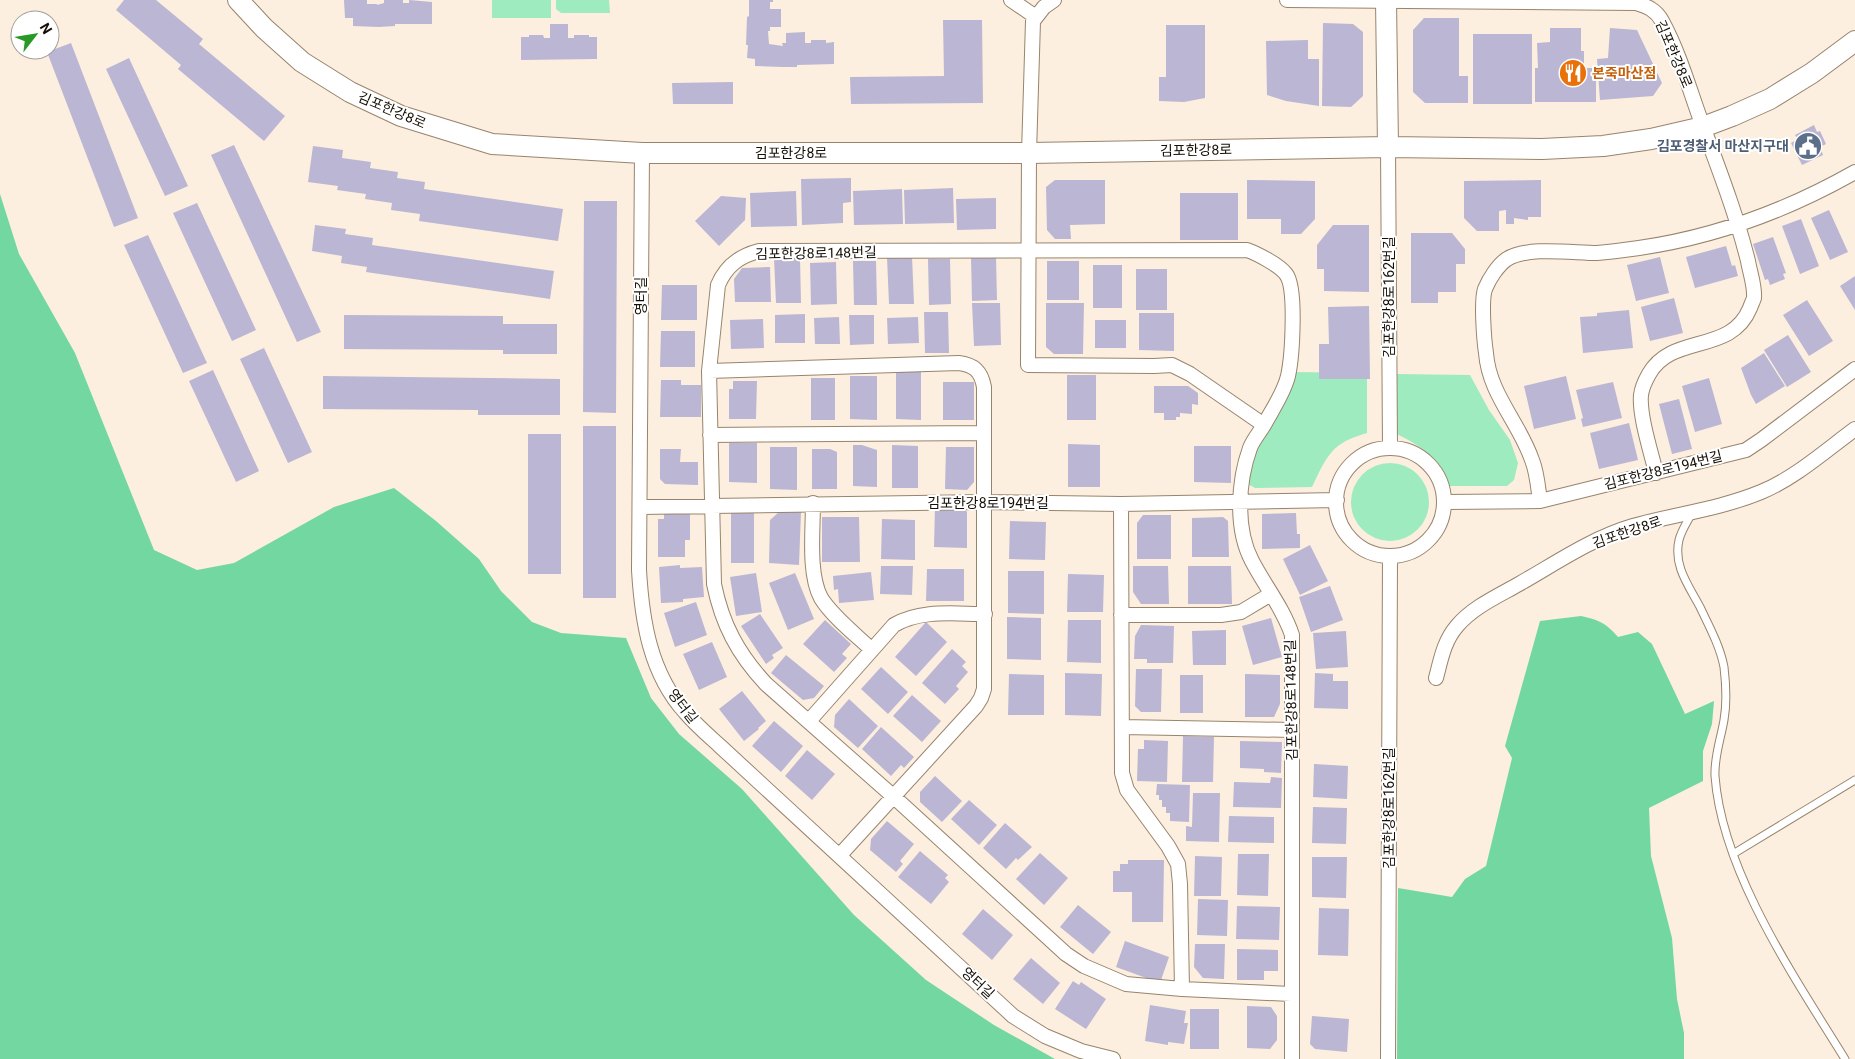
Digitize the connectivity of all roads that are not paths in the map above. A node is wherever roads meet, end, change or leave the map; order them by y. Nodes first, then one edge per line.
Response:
1 (238, 0) edge
2 (1011, 0) edge
3 (1054, 0) edge
4 (1287, 0) edge
5 (1386, 1) edge
6 (1036, 17) junction
7 (1855, 41) edge
8 (1703, 127) junction
9 (1388, 147) junction
10 (642, 153) junction
11 (1030, 153) junction
12 (1855, 172) edge
13 (1739, 224) junction
14 (1029, 252) junction
15 (1855, 369) edge
16 (710, 371) junction
17 (1264, 425) junction
18 (1855, 429) edge
19 (984, 434) junction
20 (710, 436) junction
21 (1390, 447) junction
22 (1656, 473) junction
23 (1337, 500) junction
24 (1540, 500) junction
25 (985, 502) junction
26 (1445, 502) junction
27 (812, 503) junction
28 (1241, 503) junction
29 (1121, 504) junction
30 (640, 506) junction
31 (712, 506) junction
32 (1692, 513) junction
33 (1390, 556) junction
34 (1271, 594) junction
35 (985, 614) junction
36 (1121, 615) junction
37 (872, 650) junction
38 (1436, 678) dead end
39 (809, 721) junction
40 (1122, 727) junction
41 (1292, 730) junction
42 (1855, 780) edge
43 (894, 797) junction
44 (1733, 854) junction
45 (840, 855) junction
46 (1182, 989) junction
47 (1291, 994) junction
48 (1113, 1059) edge
49 (1292, 1059) edge
50 (1388, 1059) edge
51 (1845, 1059) edge

1 - 10 street, 김포한강8로
2 - 6 street
3 - 6 street
4 - 5 street, 김포한강8로
5 - 8 street, 김포한강8로
5 - 9 street
6 - 11 street
7 - 8 street, 김포한강8로
8 - 9 street, 김포한강8로
8 - 13 street
9 - 11 street, 김포한강8로
9 - 21 street, 김포한강8로162번길
10 - 11 street, 김포한강8로
10 - 30 street, 영터길
11 - 14 street
12 - 13 street
13 - 22 street
13 - 24 street
14 - 16 street, 김포한강8로148번길
14 - 17 street
14 - 17 street, 김포한강8로148번길
15 - 22 street, 김포한강8로194번길
16 - 19 street
16 - 20 street, 김포한강8로148번길
17 - 28 street, 김포한강8로148번길
18 - 32 street, 김포한강8로
19 - 20 street
19 - 25 street
20 - 31 street, 김포한강8로148번길
21 - 23 street
21 - 26 street
22 - 24 street, 김포한강8로194번길
23 - 28 street, 김포한강8로194번길
23 - 33 street
24 - 26 street, 김포한강8로194번길
25 - 27 street, 김포한강8로194번길
25 - 29 street, 김포한강8로194번길
25 - 35 street
26 - 33 street
27 - 31 street, 김포한강8로194번길
27 - 37 street
28 - 29 street, 김포한강8로194번길
28 - 34 street, 김포한강8로148번길
29 - 36 street
30 - 31 street, 김포한강8로194번길
30 - 45 street, 영터길
31 - 39 street, 김포한강8로148번길
32 - 38 street, 김포한강8로
32 - 44 lane
33 - 50 street, 김포한강8로162번길
34 - 36 street
34 - 41 street, 김포한강8로148번길
35 - 37 street
35 - 43 street
36 - 40 street
37 - 39 street
39 - 43 street, 김포한강8로148번길
40 - 41 street
40 - 46 street
41 - 47 street, 김포한강8로148번길
42 - 44 lane
43 - 45 street
43 - 46 street, 김포한강8로148번길
44 - 51 lane
45 - 48 street, 영터길
46 - 47 street, 김포한강8로148번길
47 - 49 street, 김포한강8로148번길

